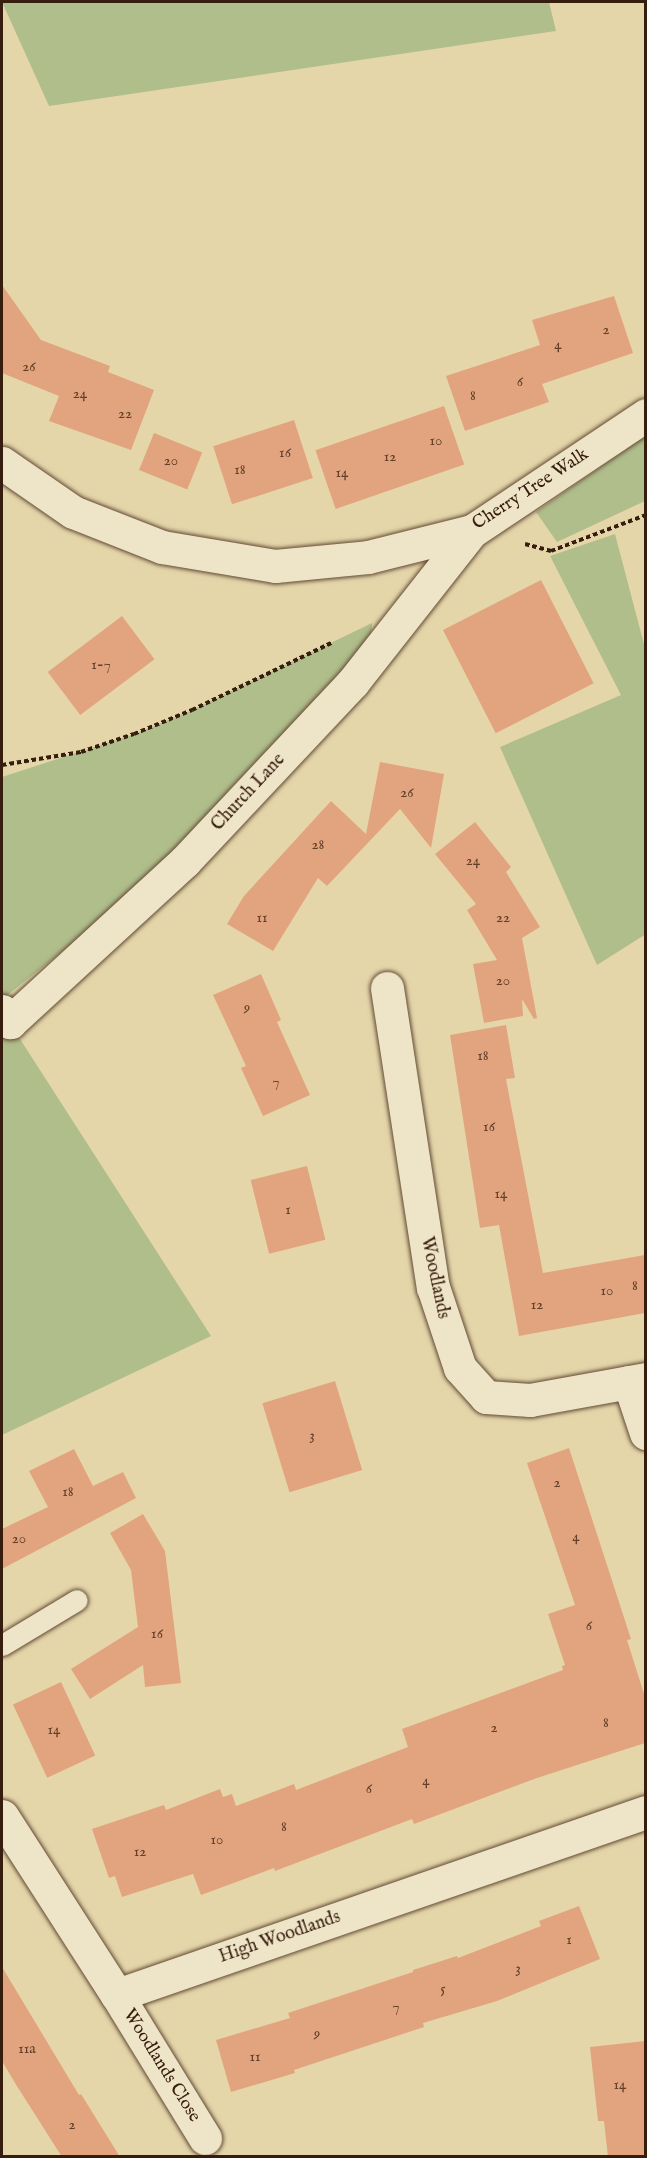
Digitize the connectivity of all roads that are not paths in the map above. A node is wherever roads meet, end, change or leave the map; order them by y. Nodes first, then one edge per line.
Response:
1 (645, 414) edge
2 (2, 463) edge
3 (472, 531) junction
4 (387, 988) dead end
5 (2, 1011) edge
6 (637, 1380) edge
7 (645, 1433) edge
8 (77, 1600) dead end
9 (2, 1645) edge
10 (645, 1812) edge
11 (2, 1816) edge
12 (117, 1995) junction
13 (211, 2147) edge

1 - 3 street, Cherry Tree Walk
2 - 3 street, Cherry Tree Walk
3 - 5 street, Church Lane
4 - 6 street, Woodlands
6 - 7 street
8 - 9 lane
10 - 12 street, High Woodlands
11 - 12 street
12 - 13 street, Woodlands Close

